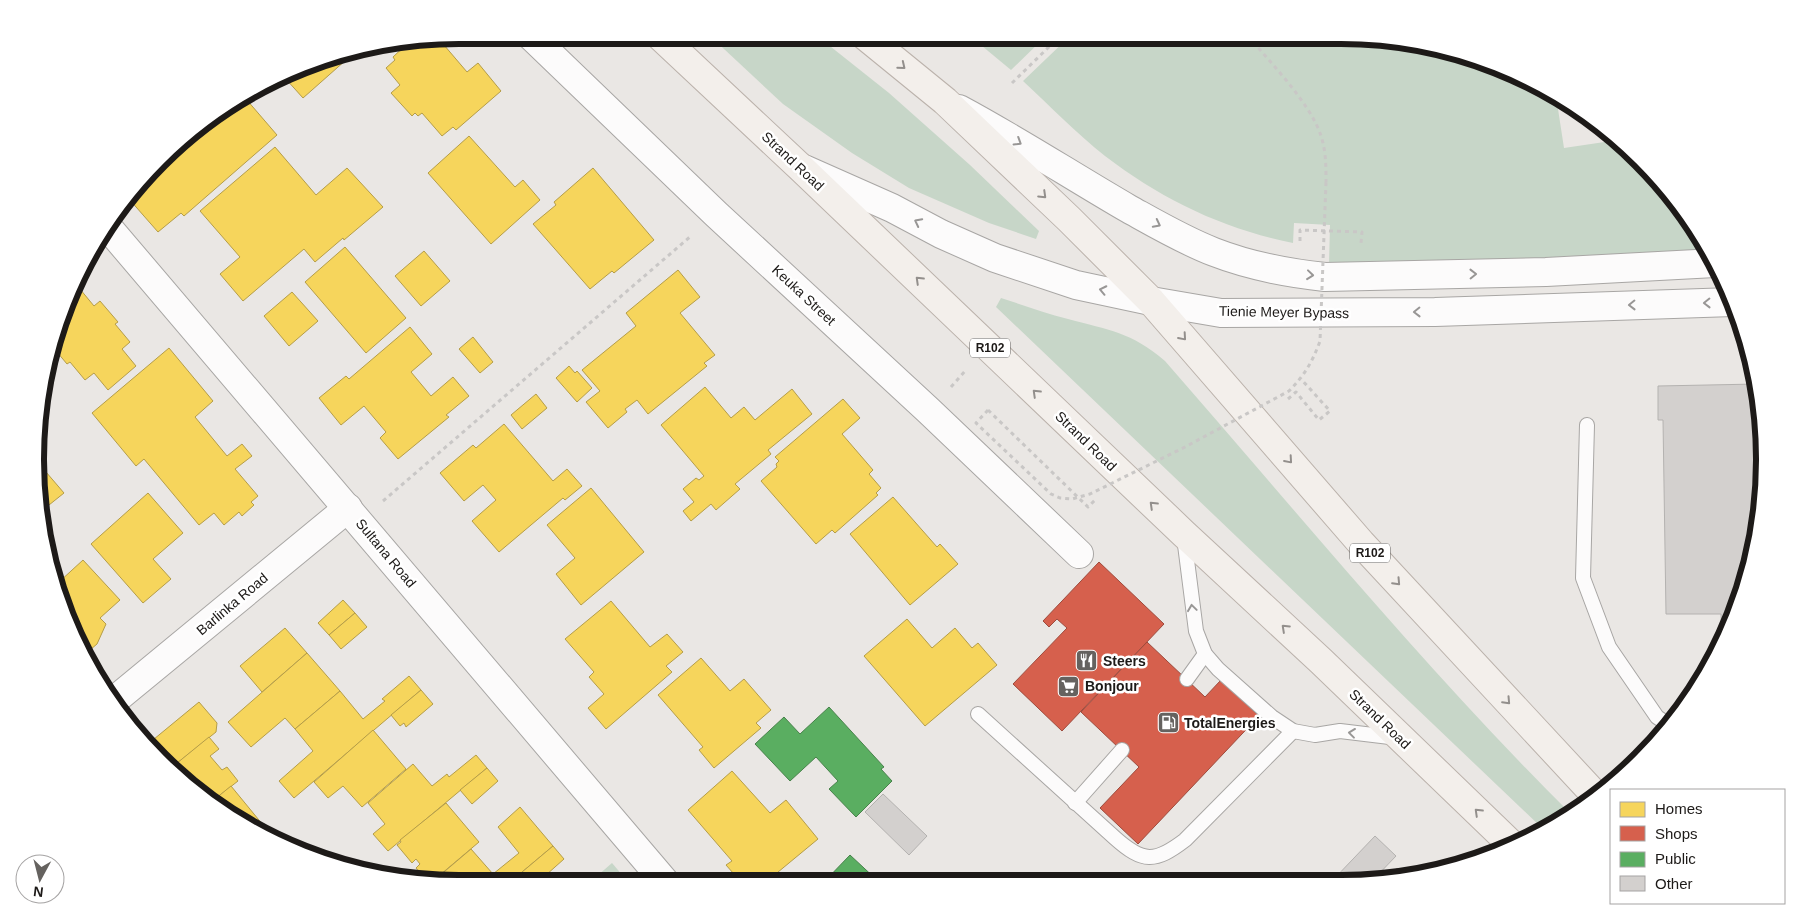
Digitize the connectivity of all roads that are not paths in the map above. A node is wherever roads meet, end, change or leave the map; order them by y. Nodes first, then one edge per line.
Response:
1 (539, 44) edge
2 (669, 44) edge
3 (875, 44) edge
4 (944, 101) junction
5 (801, 168) junction
6 (112, 232) edge
7 (1707, 264) edge
8 (1151, 300) junction
9 (1726, 302) edge
10 (1587, 425) dead end
11 (348, 508) junction
12 (1183, 533) junction
13 (1079, 554) dead end
14 (1205, 654) junction
15 (1187, 679) dead end
16 (119, 697) edge
17 (978, 714) dead end
18 (1664, 721) edge
19 (1292, 731) junction
20 (1401, 739) junction
21 (1122, 750) dead end
22 (1591, 791) edge
23 (1075, 803) junction
24 (1507, 840) edge
25 (659, 875) edge

1 - 13 street, Keuka Street
2 - 5 main road, Strand Road / R102
3 -> 4 main road, R102
4 -> 7 street
4 -> 8 main road, R102
8 -> 5 street, Tienie Meyer Bypass
12 -> 5 main road, Strand Road / R102
6 - 11 street, Sultana Road
9 -> 8 street, Tienie Meyer Bypass
8 -> 22 main road, R102
10 - 18 lane
11 - 16 street, Barlinka Road
11 - 25 street, Sultana Road
14 -> 12 lane
20 -> 12 main road, Strand Road / R102
14 - 15 lane
14 - 19 lane
17 - 23 lane
20 -> 19 lane
19 - 23 lane
24 -> 20 main road, Strand Road / R102
21 - 23 lane

